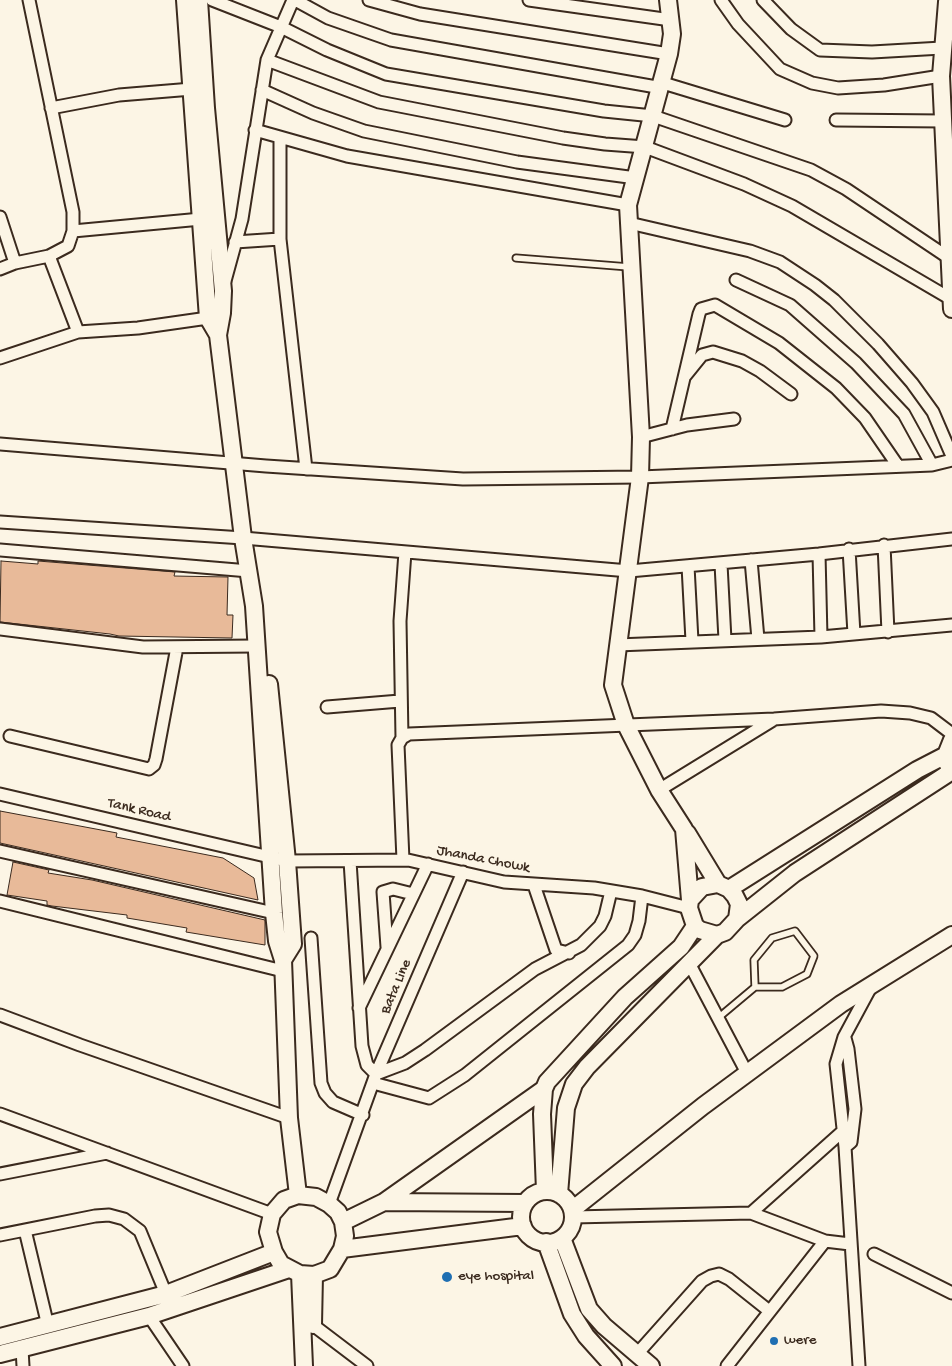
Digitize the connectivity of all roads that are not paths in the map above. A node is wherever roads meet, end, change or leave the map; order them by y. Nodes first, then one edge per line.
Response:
1 (29, 0) edge
2 (186, 0) edge
3 (199, 0) edge
4 (212, 0) edge
5 (294, 0) edge
6 (369, 0) edge
7 (529, 0) edge
8 (668, 0) edge
9 (721, 0) edge
10 (763, 0) edge
11 (947, 2) edge
12 (671, 20) junction
13 (281, 26) junction
14 (942, 48) junction
15 (670, 54) junction
16 (267, 60) junction
17 (941, 76) junction
18 (662, 86) junction
19 (192, 89) junction
20 (262, 90) junction
21 (51, 108) junction
22 (654, 116) junction
23 (785, 120) dead end
24 (836, 120) dead end
25 (943, 121) junction
26 (255, 130) junction
27 (280, 138) junction
28 (644, 147) junction
29 (636, 178) junction
30 (628, 205) junction
31 (0, 217) edge
32 (200, 219) junction
33 (629, 223) junction
34 (73, 231) junction
35 (280, 239) junction
36 (236, 242) junction
37 (49, 256) junction
38 (516, 258) dead end
39 (949, 258) junction
40 (15, 263) junction
41 (632, 268) junction
42 (0, 269) edge
43 (736, 280) dead end
44 (223, 291) junction
45 (952, 304) edge
46 (208, 318) junction
47 (78, 332) junction
48 (218, 335) junction
49 (0, 358) edge
50 (684, 378) junction
51 (791, 394) dead end
52 (734, 419) dead end
53 (672, 429) junction
54 (641, 437) junction
55 (0, 444) edge
56 (952, 456) edge
57 (952, 460) edge
58 (235, 463) junction
59 (932, 465) junction
60 (898, 466) junction
61 (306, 469) junction
62 (640, 478) junction
63 (0, 522) edge
64 (243, 538) junction
65 (952, 539) edge
66 (884, 545) junction
67 (849, 549) junction
68 (0, 550) edge
69 (405, 552) junction
70 (819, 554) junction
71 (752, 560) junction
72 (721, 564) junction
73 (688, 566) junction
74 (249, 571) junction
75 (629, 571) junction
76 (254, 606) junction
77 (952, 625) edge
78 (0, 630) edge
79 (888, 632) junction
80 (854, 634) junction
81 (821, 637) junction
82 (758, 639) junction
83 (725, 640) junction
84 (692, 641) junction
85 (617, 645) junction
86 (256, 646) junction
87 (177, 647) junction
88 (400, 701) junction
89 (327, 707) dead end
90 (774, 719) junction
91 (626, 725) junction
92 (952, 734) edge
93 (10, 736) dead end
94 (402, 738) junction
95 (949, 748) edge
96 (952, 771) edge
97 (659, 790) junction
98 (0, 794) edge
99 (684, 829) junction
100 (0, 851) edge
101 (271, 858) junction
102 (403, 860) junction
103 (288, 861) junction
104 (350, 861) junction
105 (428, 864) junction
106 (463, 872) junction
107 (534, 885) junction
108 (724, 886) junction
109 (611, 891) junction
110 (413, 894) junction
111 (642, 896) junction
112 (0, 901) edge
113 (690, 904) junction
114 (274, 912) junction
115 (737, 919) junction
116 (695, 926) junction
117 (717, 934) junction
118 (952, 935) edge
119 (311, 938) dead end
120 (388, 949) junction
121 (569, 953) junction
122 (689, 963) junction
123 (283, 966) junction
124 (872, 985) junction
125 (755, 987) junction
126 (359, 1008) junction
127 (0, 1015) edge
128 (718, 1018) junction
129 (844, 1037) junction
130 (747, 1073) junction
131 (375, 1079) junction
132 (544, 1089) junction
133 (0, 1114) edge
134 (363, 1115) junction
135 (289, 1118) junction
136 (843, 1131) junction
137 (845, 1147) junction
138 (109, 1152) junction
139 (0, 1174) edge
140 (552, 1192) junction
141 (298, 1194) junction
142 (384, 1202) junction
143 (524, 1202) junction
144 (329, 1204) junction
145 (573, 1213) junction
146 (750, 1213) junction
147 (272, 1214) junction
148 (343, 1222) junction
149 (523, 1226) junction
150 (25, 1230) junction
151 (0, 1235) edge
152 (562, 1238) junction
153 (824, 1240) junction
154 (546, 1242) junction
155 (850, 1244) junction
156 (342, 1249) junction
157 (274, 1252) junction
158 (874, 1254) dead end
159 (301, 1273) junction
160 (952, 1293) edge
161 (166, 1294) junction
162 (768, 1310) junction
163 (149, 1316) junction
164 (313, 1325) junction
165 (48, 1326) junction
166 (0, 1337) edge
167 (22, 1349) junction
168 (0, 1354) edge
169 (637, 1354) junction
170 (23, 1366) edge
171 (183, 1366) edge
172 (304, 1366) edge
173 (315, 1366) edge
174 (367, 1366) edge
175 (614, 1366) edge
176 (651, 1366) edge
177 (727, 1366) edge
178 (858, 1366) edge

1 - 21 street
2 - 19 street
3 - 44 street
4 - 13 street
5 - 13 street
5 - 18 street
6 - 15 street
7 - 12 street
8 - 12 street
9 - 17 street
10 - 14 street
11 - 14 street
12 - 15 street
13 - 16 street
13 - 22 street
14 - 17 street
15 - 18 street
16 - 20 street
16 - 28 street
17 - 25 street
18 - 22 street
18 - 23 street
19 - 21 street
19 - 32 street
20 - 26 street
20 - 29 street
21 - 34 street
22 - 28 street
22 - 39 street
24 - 25 street
25 - 39 street
26 - 27 street
26 - 36 street
27 - 30 street
27 - 35 street
28 - 29 street
28 - 45 street
29 - 30 street
30 - 33 street
31 - 40 street
32 - 34 street
32 - 46 street
33 - 41 street
33 - 56 street
34 - 37 street
35 - 36 street
35 - 61 street
36 - 44 street
37 - 40 street
37 - 47 street
38 - 41 lane
39 - 45 street
40 - 42 street
41 - 54 street
43 - 59 street
44 - 48 street
46 - 47 street
46 - 48 street
47 - 49 street
48 - 58 street
50 - 51 street
50 - 53 street
50 - 60 street
52 - 53 street
53 - 54 street
54 - 62 street
55 - 58 street
57 - 59 street
58 - 61 street
58 - 64 street
59 - 60 street
60 - 62 street
61 - 62 street
62 - 75 street
63 - 64 street
64 - 69 street
64 - 74 street
65 - 66 street
66 - 67 street
66 - 79 street
67 - 70 street
67 - 80 street
68 - 74 street
69 - 75 street
69 - 88 street
70 - 71 street
70 - 81 street
71 - 72 street
71 - 82 street
72 - 73 street
72 - 83 street
73 - 75 street
73 - 84 street
74 - 76 street
75 - 85 street
76 - 86 street
76 - 103 street
77 - 79 street
78 - 87 street
79 - 80 street
80 - 81 street
81 - 82 street
82 - 83 street
83 - 84 street
84 - 85 street
85 - 91 street
86 - 87 street
86 - 101 street
87 - 93 street
88 - 89 street
88 - 94 street
90 - 91 street
90 - 92 street
90 - 97 street
91 - 94 street
91 - 97 street
94 - 102 street
95 - 96 street
95 - 108 street
96 - 115 street
97 - 99 street
98 - 101 street, Tank Road
99 - 108 street
99 - 113 street
100 - 114 street
101 - 103 street, Jhanda Chowk
101 - 114 street
102 - 104 street, Jhanda Chowk
102 - 105 street, Jhanda Chowk
103 - 104 street, Jhanda Chowk
103 - 123 street
104 - 126 street
105 - 106 street, Jhanda Chowk
105 - 110 street
106 - 107 street, Jhanda Chowk
106 - 131 street, Bata Line
107 - 109 street, Jhanda Chowk
107 - 121 street
108 - 113 street
108 - 115 street
109 - 111 street, Jhanda Chowk
109 - 121 street
110 - 120 street
110 - 120 street
111 - 113 street, Jhanda Chowk
111 - 131 street
112 - 123 street
113 - 116 street
114 - 123 street
115 - 117 street
116 - 117 street
116 - 132 street
117 - 122 street
118 - 124 street
119 - 134 street
120 - 126 street
121 - 131 street
122 - 128 street
122 - 140 street
123 - 135 street
124 - 129 street
124 - 130 street
125 - 125 lane
125 - 128 lane
126 - 131 street
127 - 135 street
128 - 130 street
129 - 136 street
129 - 137 street
130 - 145 street
131 - 134 street, Bata Line
132 - 140 street
132 - 142 street
133 - 138 street
134 - 144 street, Bata Line
135 - 141 street
136 - 137 street
136 - 146 street
137 - 155 street
138 - 139 street
138 - 147 street
140 - 143 street
140 - 145 street
141 - 144 street
141 - 147 street
142 - 143 street
142 - 148 street
143 - 149 street
144 - 148 street
145 - 146 street
145 - 152 street
146 - 153 street
147 - 157 street
148 - 156 street
149 - 154 street
149 - 156 street
150 - 151 street
150 - 161 street
150 - 165 street
152 - 154 street
152 - 169 street
153 - 155 street
153 - 162 street
154 - 175 street
155 - 178 street
156 - 159 street
157 - 159 street
157 - 161 street
158 - 160 street
159 - 163 street
159 - 164 street
159 - 172 street
161 - 165 street
162 - 169 street
162 - 177 street
163 - 167 street
163 - 171 street
164 - 173 street
164 - 174 street
165 - 166 street
167 - 168 street
167 - 170 street
169 - 176 street

